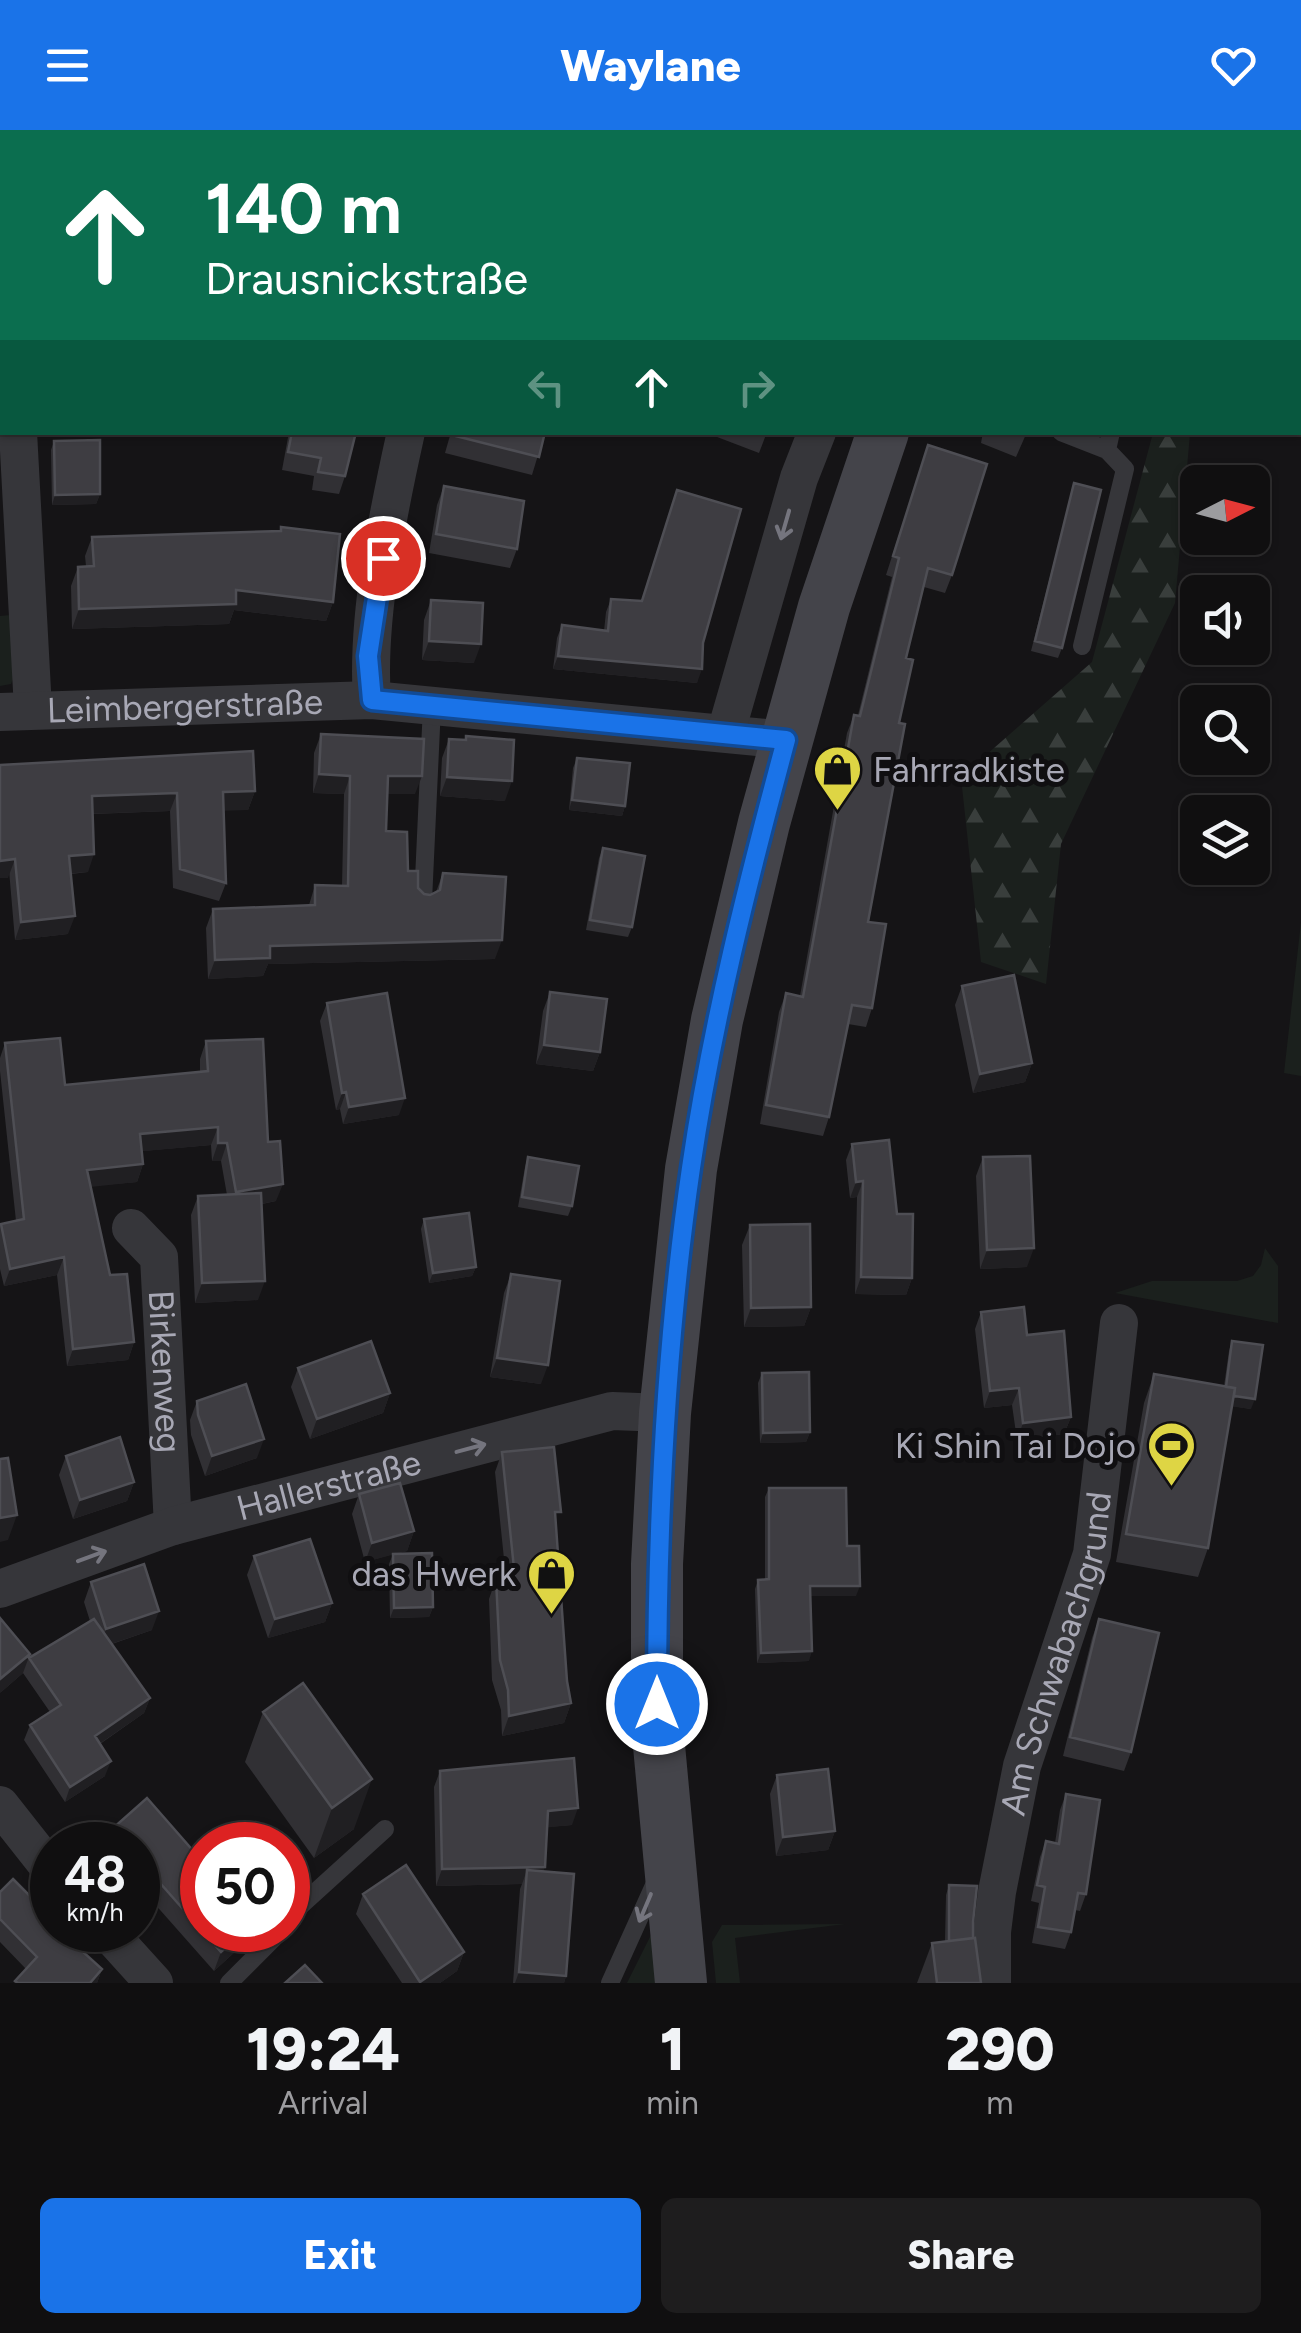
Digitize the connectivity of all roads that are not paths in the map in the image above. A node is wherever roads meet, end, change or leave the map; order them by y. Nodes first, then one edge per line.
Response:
1 (18, 435) edge
2 (405, 435) edge
3 (816, 435) edge
4 (881, 435) edge
5 (1077, 435) edge
6 (1109, 441) edge
7 (1082, 646) dead end
8 (372, 700) junction
9 (432, 706) junction
10 (16, 711) edge
11 (726, 732) junction
12 (786, 740) junction
13 (423, 901) edge
14 (131, 1228) dead end
15 (1119, 1323) dead end
16 (666, 1413) junction
17 (173, 1526) junction
18 (0, 1589) edge
19 (0, 1804) edge
20 (385, 1829) dead end
21 (30, 1843) edge
22 (668, 1853) junction
23 (310, 1897) edge
24 (126, 1952) edge
25 (260, 1952) edge
26 (153, 1983) edge
27 (229, 1983) edge
28 (610, 1983) edge
29 (681, 1983) edge
30 (992, 1983) edge

1 - 10 street
2 - 8 street
3 -> 11 street
4 - 12 main road
5 - 6 lane
6 - 7 lane
8 - 9 street, Leimbergerstraße
8 - 10 street, Leimbergerstraße
9 - 11 street, Leimbergerstraße
9 - 13 lane
11 - 12 street, Leimbergerstraße
12 - 16 main road
14 - 17 street, Birkenweg
15 - 30 street, Am Schwabachgrund
17 -> 16 street, Hallerstraße
16 - 22 main road
18 -> 17 street, Hallerstraße
19 - 21 street
20 - 23 lane
22 -> 28 lane
22 - 29 main road
24 - 26 street
25 - 27 lane

